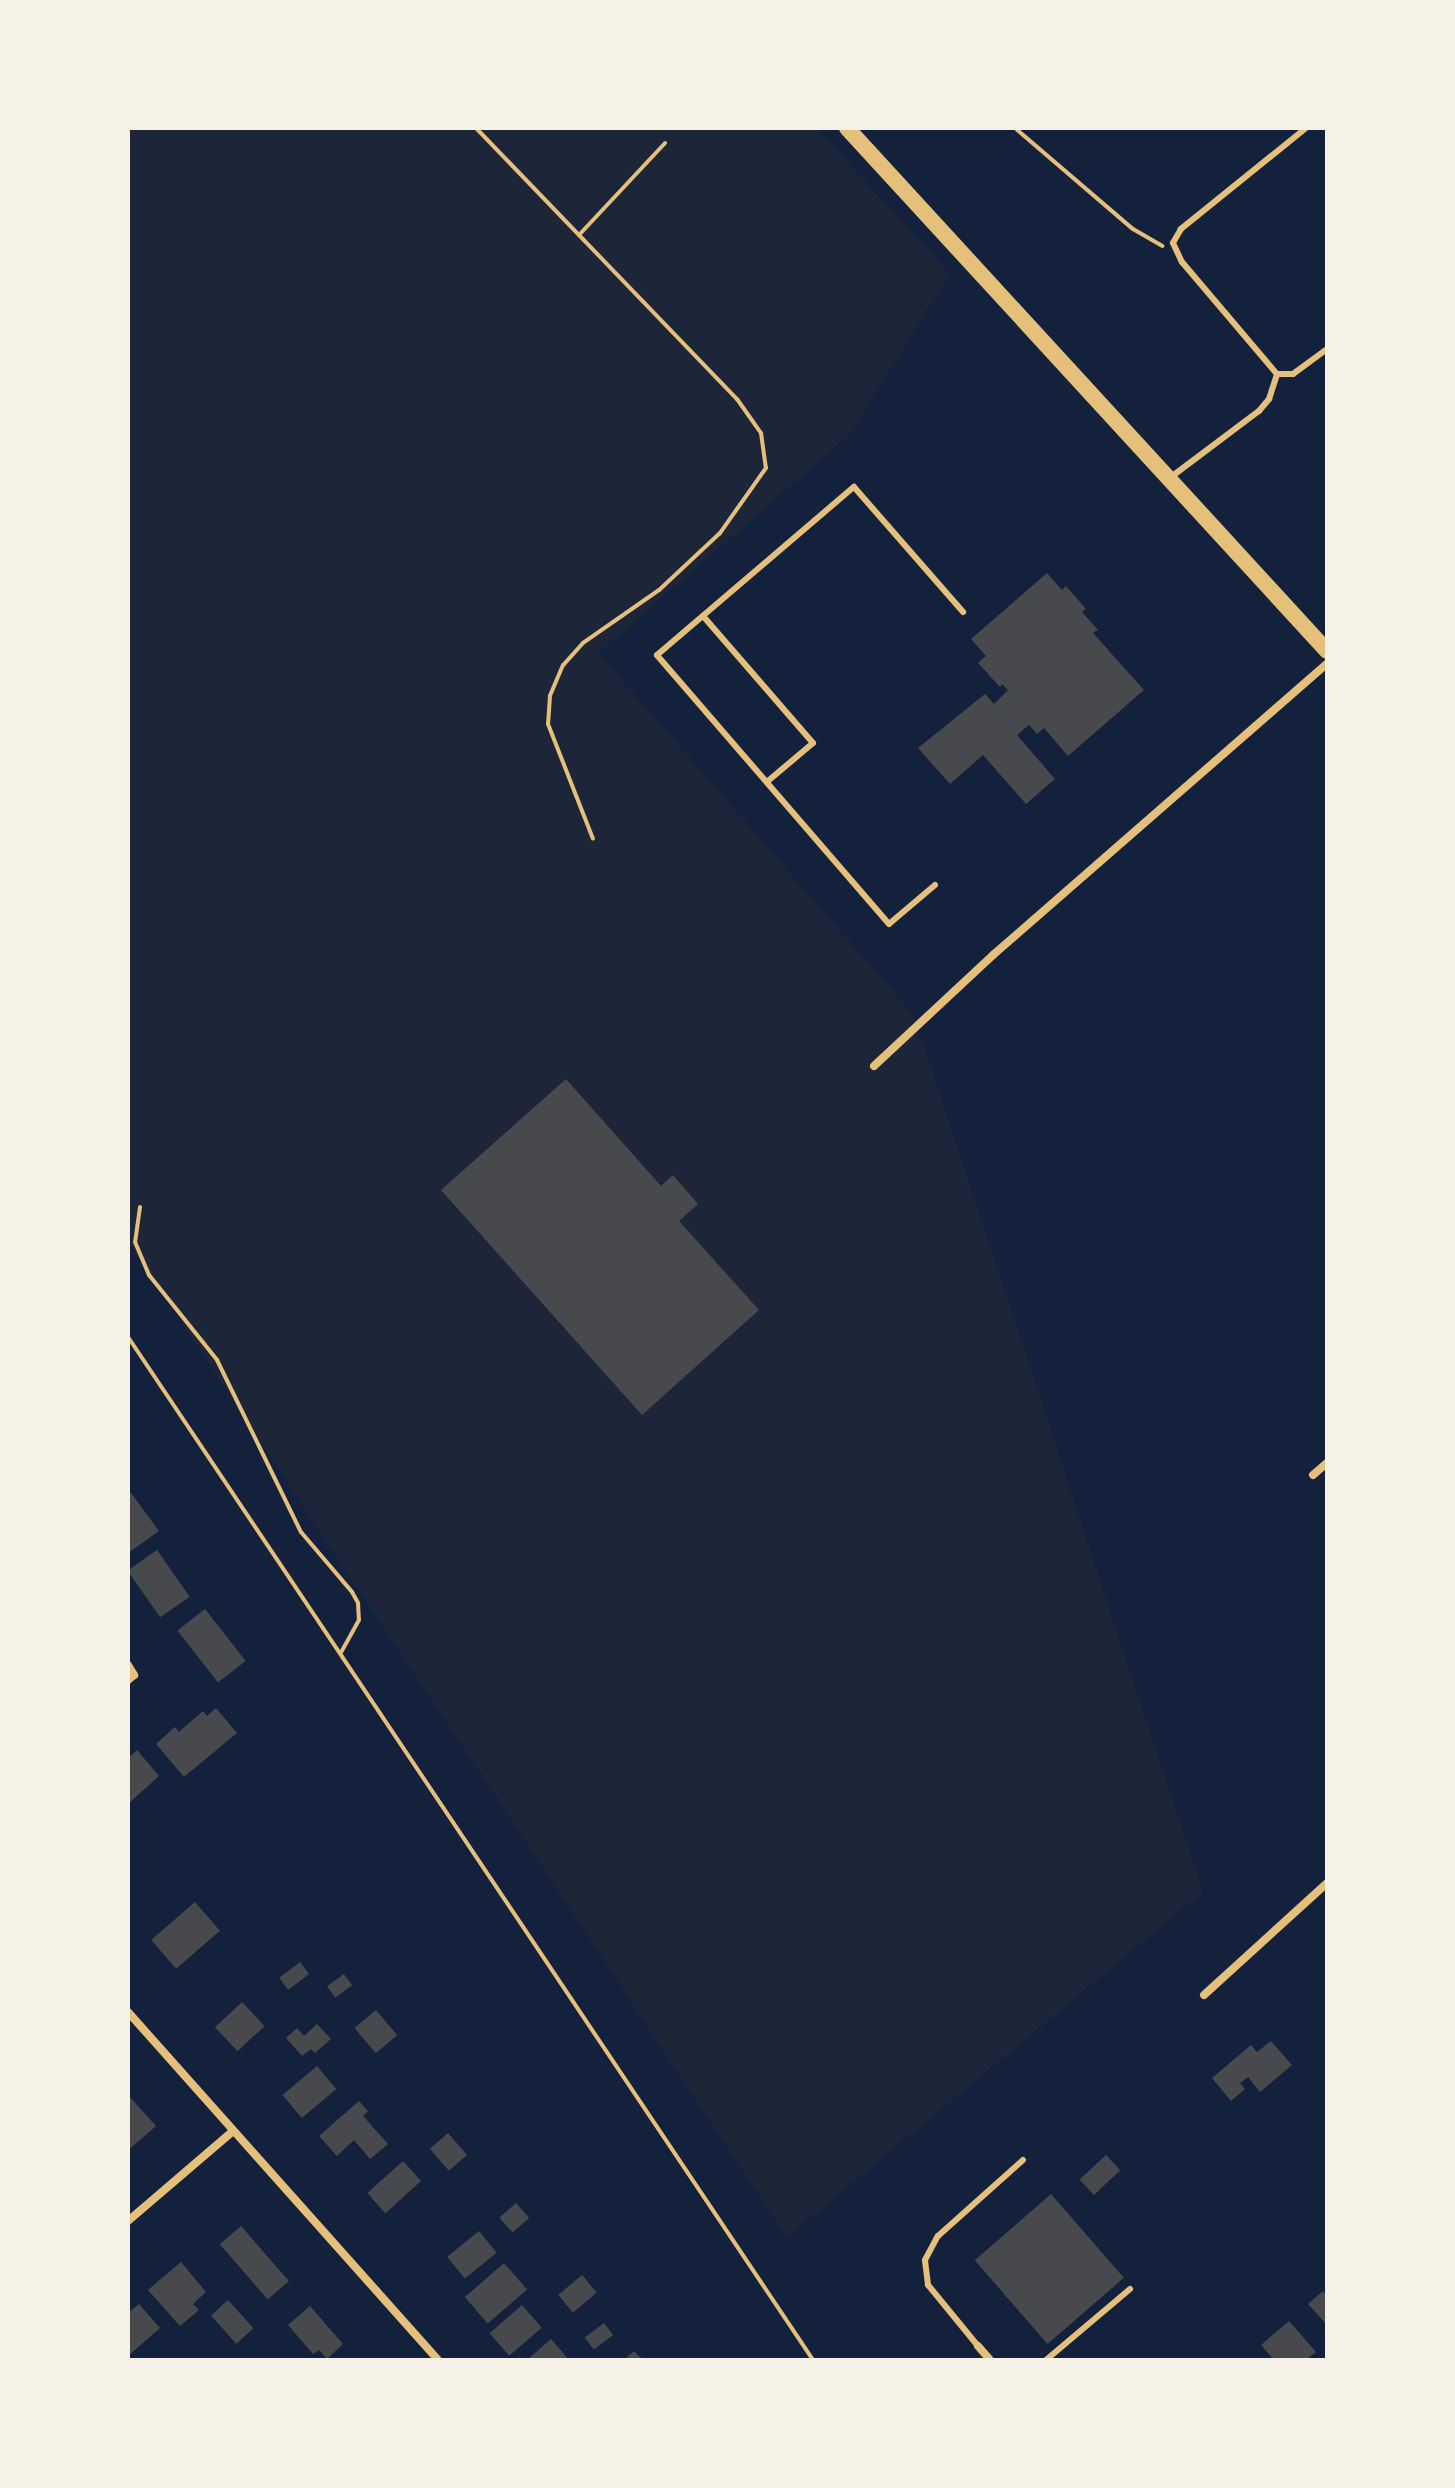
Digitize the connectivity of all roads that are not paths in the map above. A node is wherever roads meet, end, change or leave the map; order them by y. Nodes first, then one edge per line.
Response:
1 (847, 128) edge
2 (1306, 128) edge
3 (1327, 349) edge
4 (1277, 374) junction
5 (1169, 478) junction
6 (963, 612) dead end
7 (703, 616) junction
8 (1327, 651) edge
9 (1327, 664) edge
10 (768, 781) junction
11 (935, 885) dead end
12 (874, 1066) dead end
13 (1327, 1463) edge
14 (1313, 1475) dead end
15 (128, 1665) edge
16 (128, 1680) edge
17 (1327, 1883) edge
18 (1204, 1995) dead end
19 (128, 2012) edge
20 (232, 2132) junction
21 (1023, 2160) dead end
22 (128, 2221) edge
23 (1130, 2289) dead end
24 (978, 2346) joint
25 (438, 2360) edge
26 (990, 2360) edge
27 (1046, 2360) edge

1 - 5 main road
2 - 4 lane
3 - 4 lane
4 - 5 lane
5 - 8 main road
6 - 7 lane
7 - 10 lane
7 - 10 lane
9 - 12 street
10 - 11 lane
13 - 14 street
15 - 16 street
17 - 18 street
19 - 20 street
20 - 22 street
20 - 25 street
21 - 24 lane
23 - 27 lane
24 - 26 street

